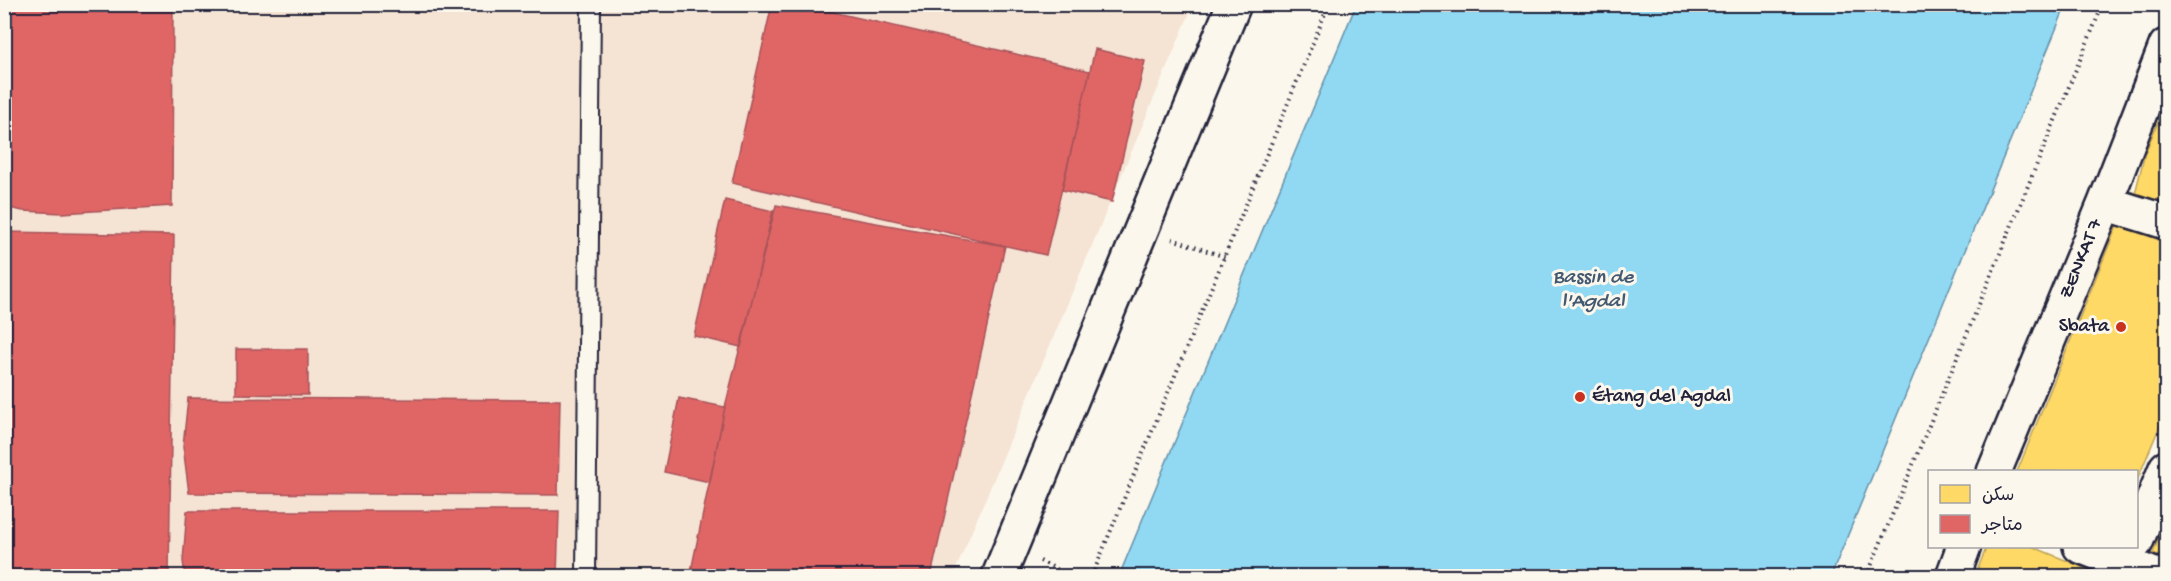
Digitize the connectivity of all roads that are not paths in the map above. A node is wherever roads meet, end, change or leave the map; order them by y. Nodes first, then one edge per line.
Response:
1 (591, 4) edge
2 (1234, 4) edge
3 (2166, 46) edge
4 (2105, 203) junction
5 (2166, 222) edge
6 (2166, 468) edge
7 (1994, 470) edge
8 (2138, 537) edge
9 (1963, 548) edge
10 (2089, 548) edge
11 (2130, 557) edge
12 (586, 576) edge
13 (999, 576) edge
14 (1953, 576) edge
15 (2157, 576) edge

1 - 12 lane
2 - 13 street
3 - 4 street, ZENKAT 7
4 - 5 street
4 - 7 street, ZENKAT 7
6 - 8 street
9 - 14 street
10 - 11 street
11 - 15 street

